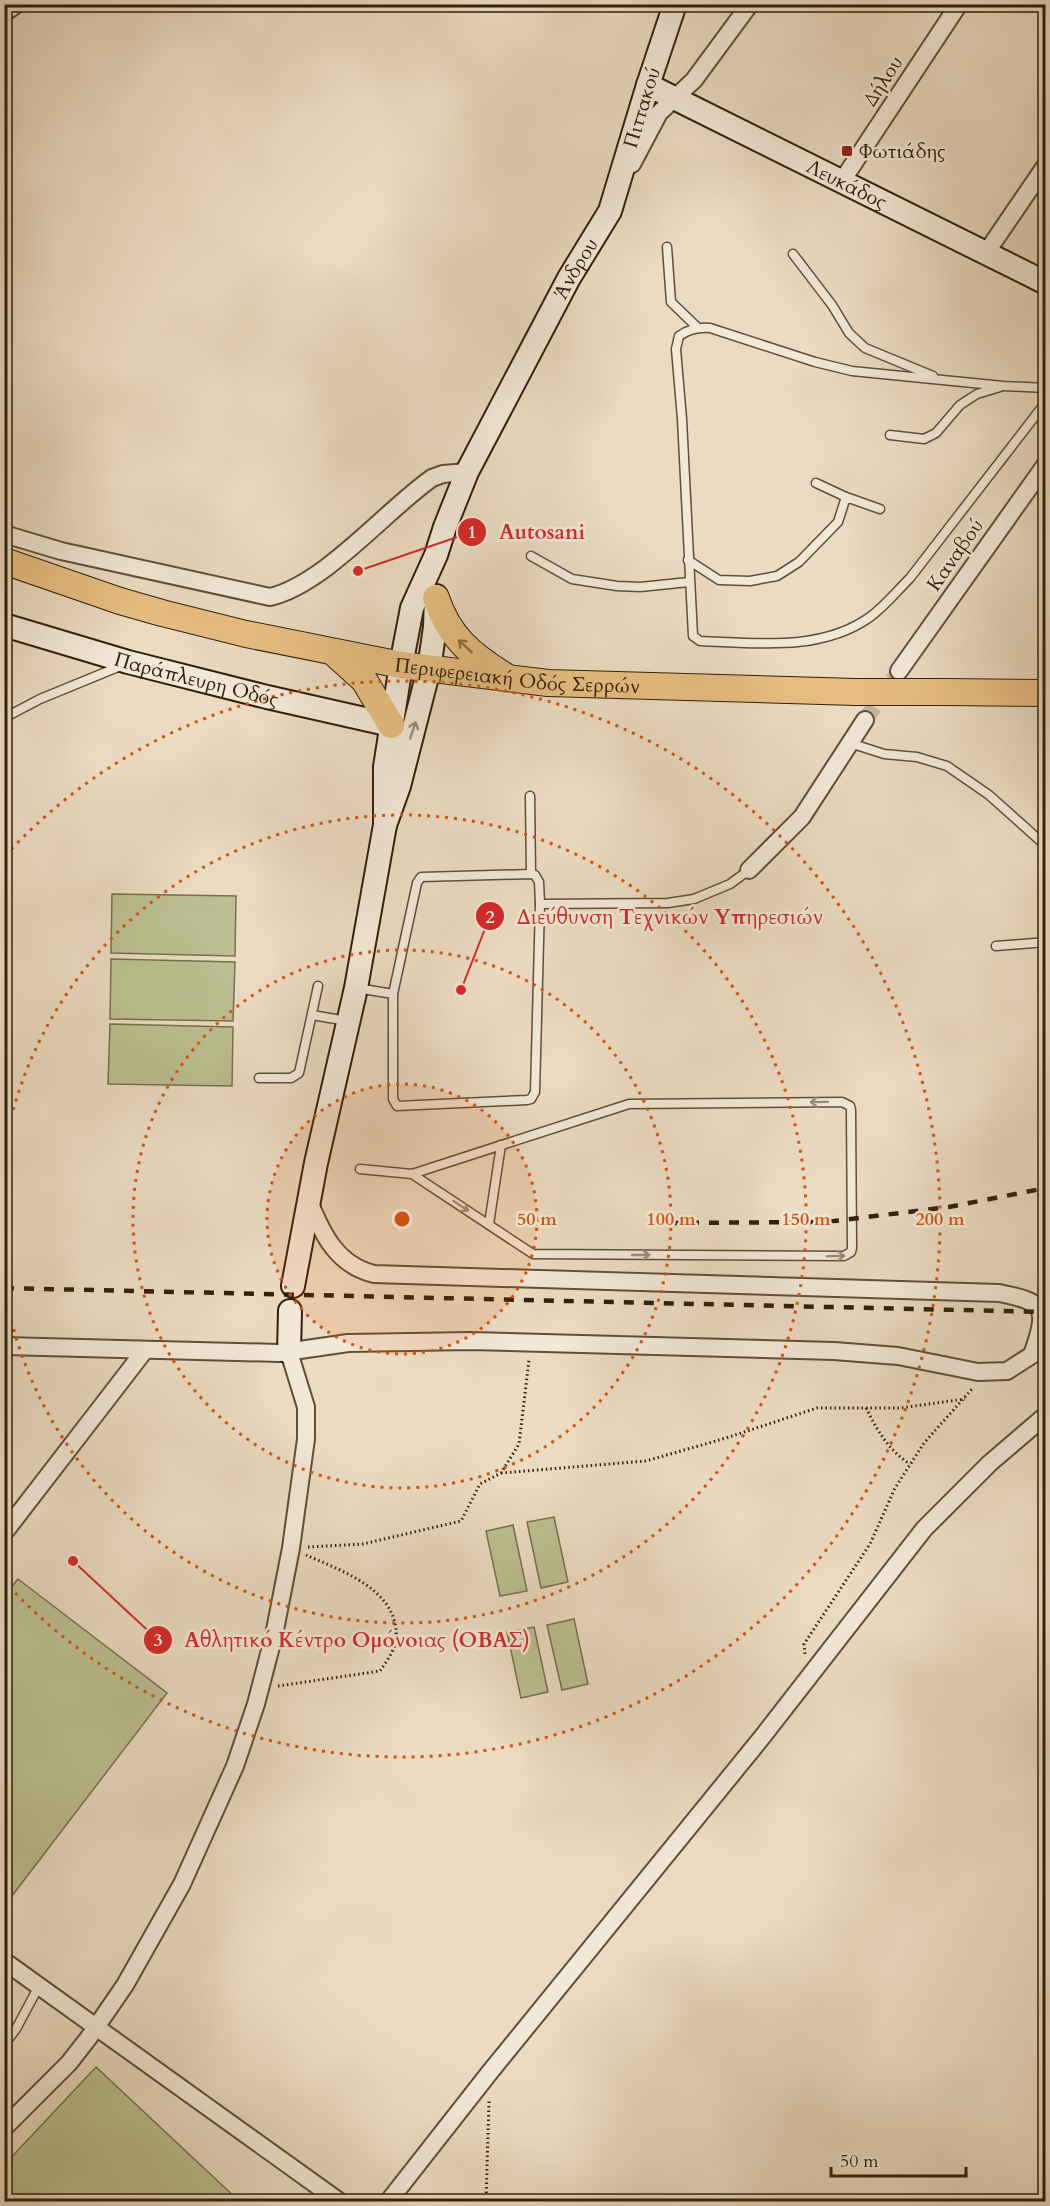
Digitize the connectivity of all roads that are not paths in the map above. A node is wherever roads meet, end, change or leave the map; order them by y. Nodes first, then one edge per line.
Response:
1 (18, 4) edge
2 (675, 4) edge
3 (750, 4) edge
4 (959, 4) edge
5 (4, 13) edge
6 (648, 86) junction
7 (673, 98) junction
8 (1046, 165) edge
9 (842, 181) junction
10 (610, 211) junction
11 (667, 247) dead end
12 (986, 253) junction
13 (793, 254) dead end
14 (1046, 283) edge
15 (697, 327) junction
16 (942, 379) junction
17 (1003, 386) junction
18 (1046, 388) edge
19 (1046, 402) edge
20 (890, 435) dead end
21 (1046, 464) edge
22 (467, 472) junction
23 (816, 483) dead end
24 (846, 497) junction
25 (880, 509) dead end
26 (4, 534) edge
27 (436, 555) junction
28 (531, 556) dead end
29 (4, 561) edge
30 (688, 561) junction
31 (689, 582) junction
32 (436, 598) junction
33 (4, 625) edge
34 (332, 652) junction
35 (128, 662) junction
36 (401, 665) junction
37 (429, 669) junction
38 (899, 671) tunnel mouth
39 (510, 680) junction
40 (1046, 693) edge
41 (4, 718) edge
42 (865, 720) tunnel mouth
43 (391, 725) junction
44 (850, 743) junction
45 (530, 796) dead end
46 (385, 825) junction
47 (1046, 846) edge
48 (749, 870) joint
49 (531, 874) junction
50 (540, 904) junction
51 (1046, 942) edge
52 (996, 946) dead end
53 (318, 986) dead end
54 (356, 988) junction
55 (393, 994) junction
56 (312, 1015) junction
57 (348, 1022) junction
58 (259, 1078) dead end
59 (501, 1145) junction
60 (360, 1169) dead end
61 (412, 1174) junction
62 (309, 1200) junction
63 (489, 1224) junction
64 (292, 1286) dead end
65 (290, 1311) dead end
66 (4, 1346) edge
67 (1039, 1349) edge
68 (145, 1350) junction
69 (290, 1353) junction
70 (1046, 1414) edge
71 (4, 1533) edge
72 (4, 1961) edge
73 (39, 1986) junction
74 (97, 2026) junction
75 (4, 2045) edge
76 (4, 2128) edge
77 (340, 2202) edge
78 (388, 2202) edge

1 - 5 street
2 - 6 street, Πιττακού
3 - 7 street, Άνδρου
4 - 9 street, Δήλου
6 - 7 street, Λευκάδος
6 - 10 street, Πιττακού
7 - 9 street, Λευκάδος
7 - 10 street, Άνδρου
8 - 12 street
9 - 12 street, Λευκάδος
10 - 22 street, Άνδρου
11 - 15 lane
12 - 14 street, Λευκάδος
13 - 16 lane
15 - 16 lane
15 - 30 lane
16 - 17 lane
17 - 18 lane
17 - 20 lane
19 - 31 lane
21 - 38 street, Καναβού
22 - 26 street
22 - 27 street, Άνδρου
23 - 24 lane
24 - 25 lane
24 - 30 lane
27 - 32 street
27 - 36 street
28 - 31 lane
29 - 34 main road, Περιφερειακή Οδός Σερρών
30 - 31 lane
32 - 37 street
39 -> 32 main road
33 - 35 street, Παράπλευρη Οδός
34 - 36 main road, Περιφερειακή Οδός Σερρών
34 - 43 main road
35 - 41 lane
35 - 43 street, Παράπλευρη Οδός
36 - 37 main road, Περιφερειακή Οδός Σερρών
36 - 43 street
37 - 39 main road, Περιφερειακή Οδός Σερρών
46 -> 37 street
39 - 40 main road, Περιφερειακή Οδός Σερρών, bridge
42 - 44 street
43 - 46 street
44 - 47 lane
44 - 48 street
45 - 49 lane
46 - 54 street
48 - 50 lane
49 - 50 lane
49 - 55 lane
50 - 55 lane
51 - 52 lane
53 - 56 lane
54 - 55 lane
54 - 57 street
56 - 57 lane
56 - 58 lane
57 - 62 street
59 - 61 lane
59 - 63 lane
63 -> 59 lane
60 - 61 lane
61 -> 63 lane
62 - 64 street
62 - 67 street
65 - 69 street
66 - 68 street
67 - 69 street
68 - 69 street
68 - 71 street
69 - 74 street
70 - 78 street
72 - 73 street
73 - 74 street
73 - 75 lane
74 - 76 street
74 - 77 street

